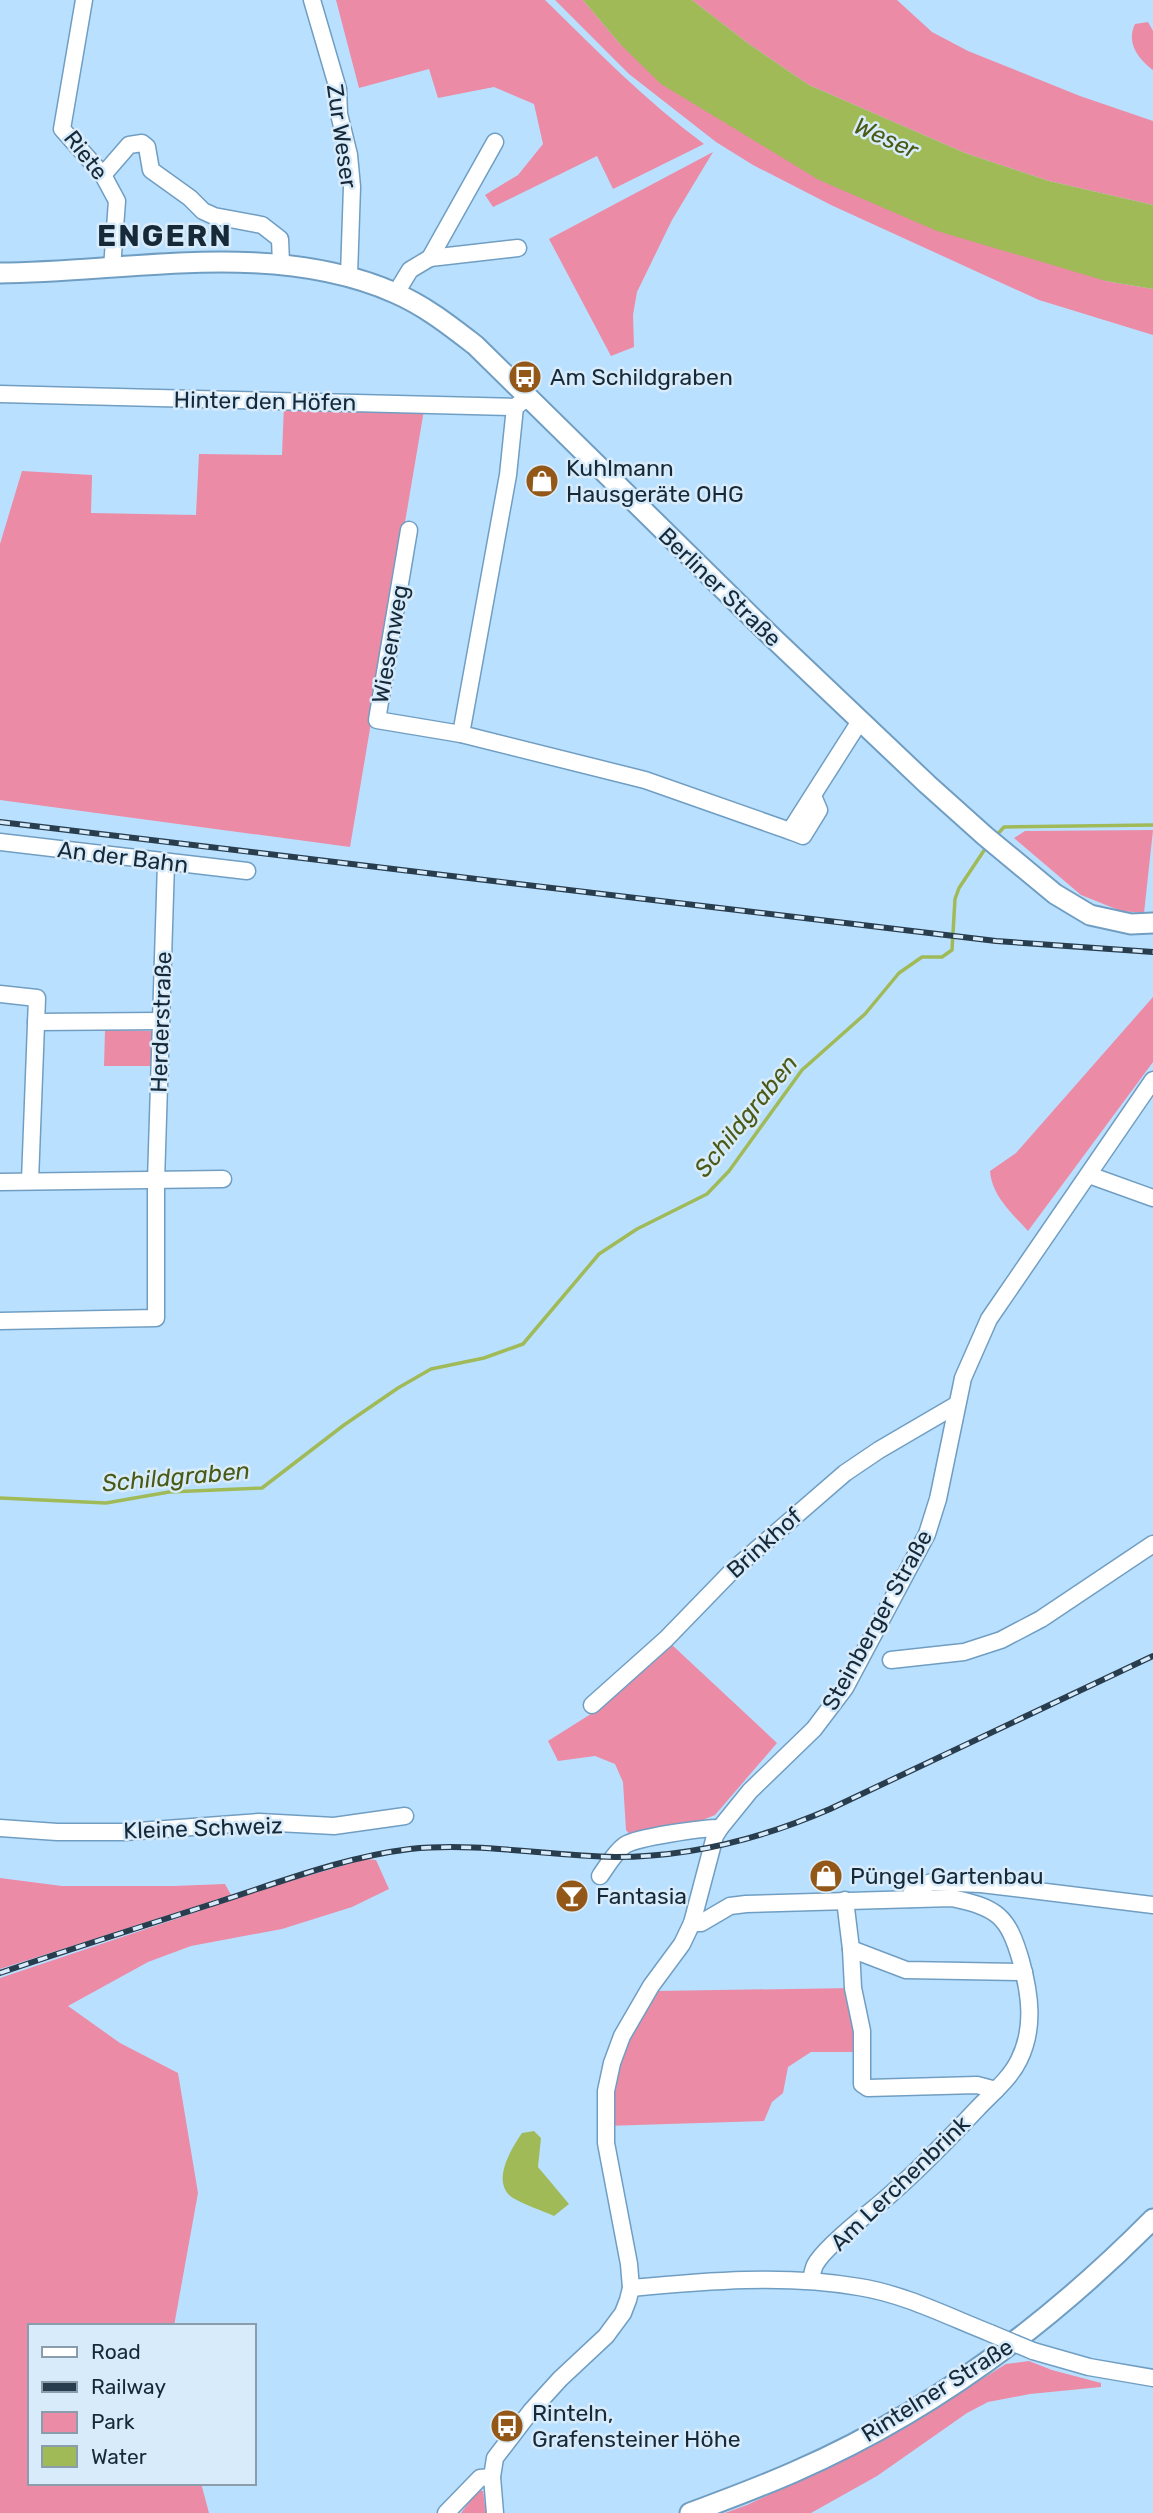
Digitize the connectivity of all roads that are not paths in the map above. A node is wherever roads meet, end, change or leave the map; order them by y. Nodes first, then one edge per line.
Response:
1 (84, 0) edge
2 (312, 0) edge
3 (495, 142) dead end
4 (103, 175) junction
5 (517, 248) dead end
6 (430, 258) junction
7 (281, 263) junction
8 (113, 268) junction
9 (0, 273) edge
10 (349, 275) junction
11 (396, 293) junction
12 (0, 394) edge
13 (521, 402) junction
14 (409, 530) dead end
15 (860, 721) junction
16 (461, 734) junction
17 (0, 842) edge
18 (166, 863) junction
19 (247, 872) dead end
20 (1153, 923) edge
21 (0, 994) edge
22 (161, 1021) junction
23 (36, 1022) junction
24 (1153, 1080) edge
25 (1089, 1175) junction
26 (223, 1179) dead end
27 (30, 1181) junction
28 (156, 1181) junction
29 (0, 1182) edge
30 (1153, 1198) edge
31 (0, 1321) edge
32 (956, 1405) junction
33 (1153, 1544) edge
34 (891, 1660) dead end
35 (592, 1705) dead end
36 (405, 1816) dead end
37 (0, 1828) edge
38 (720, 1828) junction
39 (600, 1876) dead end
40 (910, 1899) junction
41 (845, 1900) junction
42 (1153, 1905) edge
43 (692, 1923) junction
44 (851, 1949) junction
45 (1024, 1972) junction
46 (996, 2090) junction
47 (1153, 2220) edge
48 (811, 2280) junction
49 (631, 2288) junction
50 (1153, 2378) edge
51 (492, 2477) junction
52 (496, 2510) edge
53 (446, 2513) edge
54 (690, 2513) edge

1 - 4 street, Riete
2 - 10 street, Zur Weser
3 - 6 street
4 - 7 street
4 - 8 street, Riete
5 - 6 street
6 - 11 street
7 - 8 main road, Berliner Straße
7 - 10 main road, Berliner Straße
8 - 9 main road, Berliner Straße
10 - 11 main road, Berliner Straße
11 - 13 main road, Berliner Straße
12 - 13 street, Hinter den Höfen
13 - 15 main road, Berliner Straße
13 - 16 street
14 - 16 street, Wiesenweg
15 - 16 street
15 - 20 main road, Berliner Straße
17 - 18 street, An der Bahn
18 - 19 street, An der Bahn
18 - 22 street, Herderstraße
21 - 23 street
22 - 23 street
22 - 28 street, Herderstraße
23 - 27 street
24 - 25 street, Steinberger Straße
25 - 30 street
25 - 32 street, Steinberger Straße
26 - 28 street
27 - 28 street
27 - 29 street
28 - 31 street, Herderstraße
32 - 35 street, Brinkhof
32 - 38 street, Steinberger Straße
33 - 34 street
36 - 37 street, Kleine Schweiz
38 - 39 street
38 - 43 street, Steinberger Straße
40 - 41 street, Am Lerchenbrink
40 - 42 street
40 - 45 street, Am Lerchenbrink
41 - 43 street, Am Lerchenbrink
41 - 44 street, Am Lerchenbrink
43 - 49 street, Steinberger Straße
44 - 45 street
44 - 46 street, Am Lerchenbrink
45 - 46 street, Am Lerchenbrink
46 - 48 street, Am Lerchenbrink
47 - 54 main road, Rintelner Straße
48 - 49 street
48 - 50 street, bridge
49 - 51 street, Steinberger Straße
51 - 52 street, Steinberger Straße
51 - 53 street

